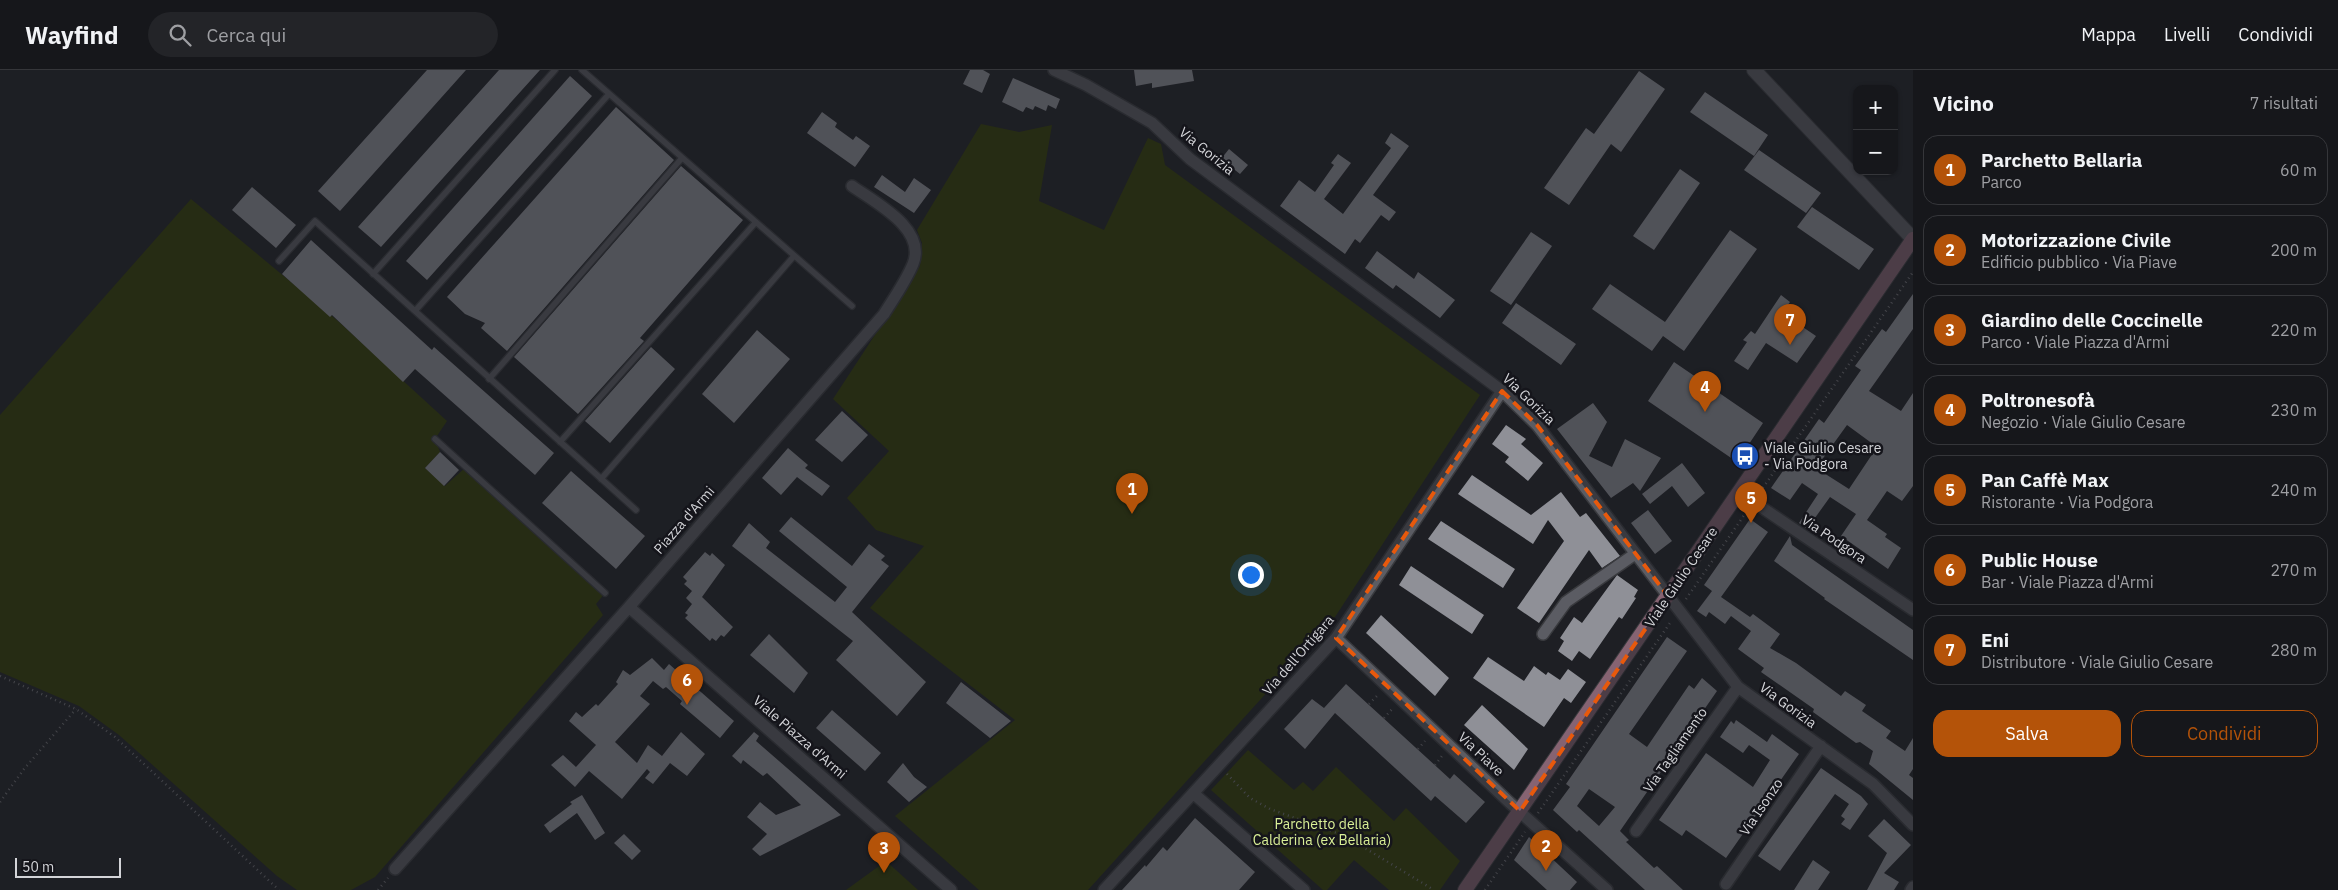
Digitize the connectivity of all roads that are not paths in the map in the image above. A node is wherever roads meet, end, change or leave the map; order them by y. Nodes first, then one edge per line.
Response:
1 (555, 70) edge
2 (582, 70) edge
3 (1054, 70) edge
4 (1754, 70) edge
5 (609, 94) junction
6 (682, 158) junction
7 (852, 186) dead end
8 (756, 222) junction
9 (1913, 239) edge
10 (794, 256) junction
11 (279, 261) dead end
12 (374, 274) junction
13 (852, 306) dead end
14 (415, 311) junction
15 (489, 378) junction
16 (1502, 391) junction
17 (435, 439) dead end
18 (560, 442) junction
19 (601, 479) junction
20 (1739, 492) junction
21 (636, 510) dead end
22 (1635, 554) junction
23 (605, 593) dead end
24 (1668, 596) junction
25 (629, 607) junction
26 (1913, 610) edge
27 (1543, 634) dead end
28 (1336, 638) junction
29 (1738, 687) junction
30 (1821, 746) junction
31 (1193, 793) junction
32 (1520, 811) junction
33 (1913, 824) edge
34 (1636, 831) dead end
35 (396, 869) dead end
36 (1726, 884) dead end
37 (951, 890) edge
38 (1104, 890) edge
39 (1304, 890) edge
40 (1465, 890) edge
41 (1607, 890) edge

1 - 12 lane
2 - 5 lane
3 - 16 street, Via Gorizia
4 - 9 street
5 - 6 lane
5 - 14 lane
6 - 8 lane
6 - 15 lane
7 - 25 street, Piazza d'Armi
8 - 10 lane
8 - 18 lane
9 - 20 main road, Viale Giulio Cesare
10 - 13 lane
10 - 19 lane
11 - 12 lane
12 - 14 lane
14 - 15 lane
15 - 18 lane
16 - 22 street, Via Gorizia
16 - 28 street, Via dell'Ortigara
17 - 23 lane
18 - 19 lane
19 - 21 lane
20 - 24 main road, Viale Giulio Cesare
20 - 26 street, Via Podgora
22 - 24 street, Via Gorizia
22 - 27 street
24 - 29 street, Via Gorizia
24 - 32 main road, Viale Giulio Cesare
25 - 35 street, Piazza d'Armi
25 - 37 street, Viale Piazza d'Armi
28 - 31 street, Via dell'Ortigara
28 - 32 street, Via Piave
29 - 30 street, Via Gorizia
29 - 34 street, Via Tagliamento
30 - 33 street, Via Gorizia
30 - 36 street, Via Isonzo
31 - 38 street, Via dell'Ortigara
31 - 39 street
32 - 40 main road, Viale Giulio Cesare
32 - 41 street, Via Piave

